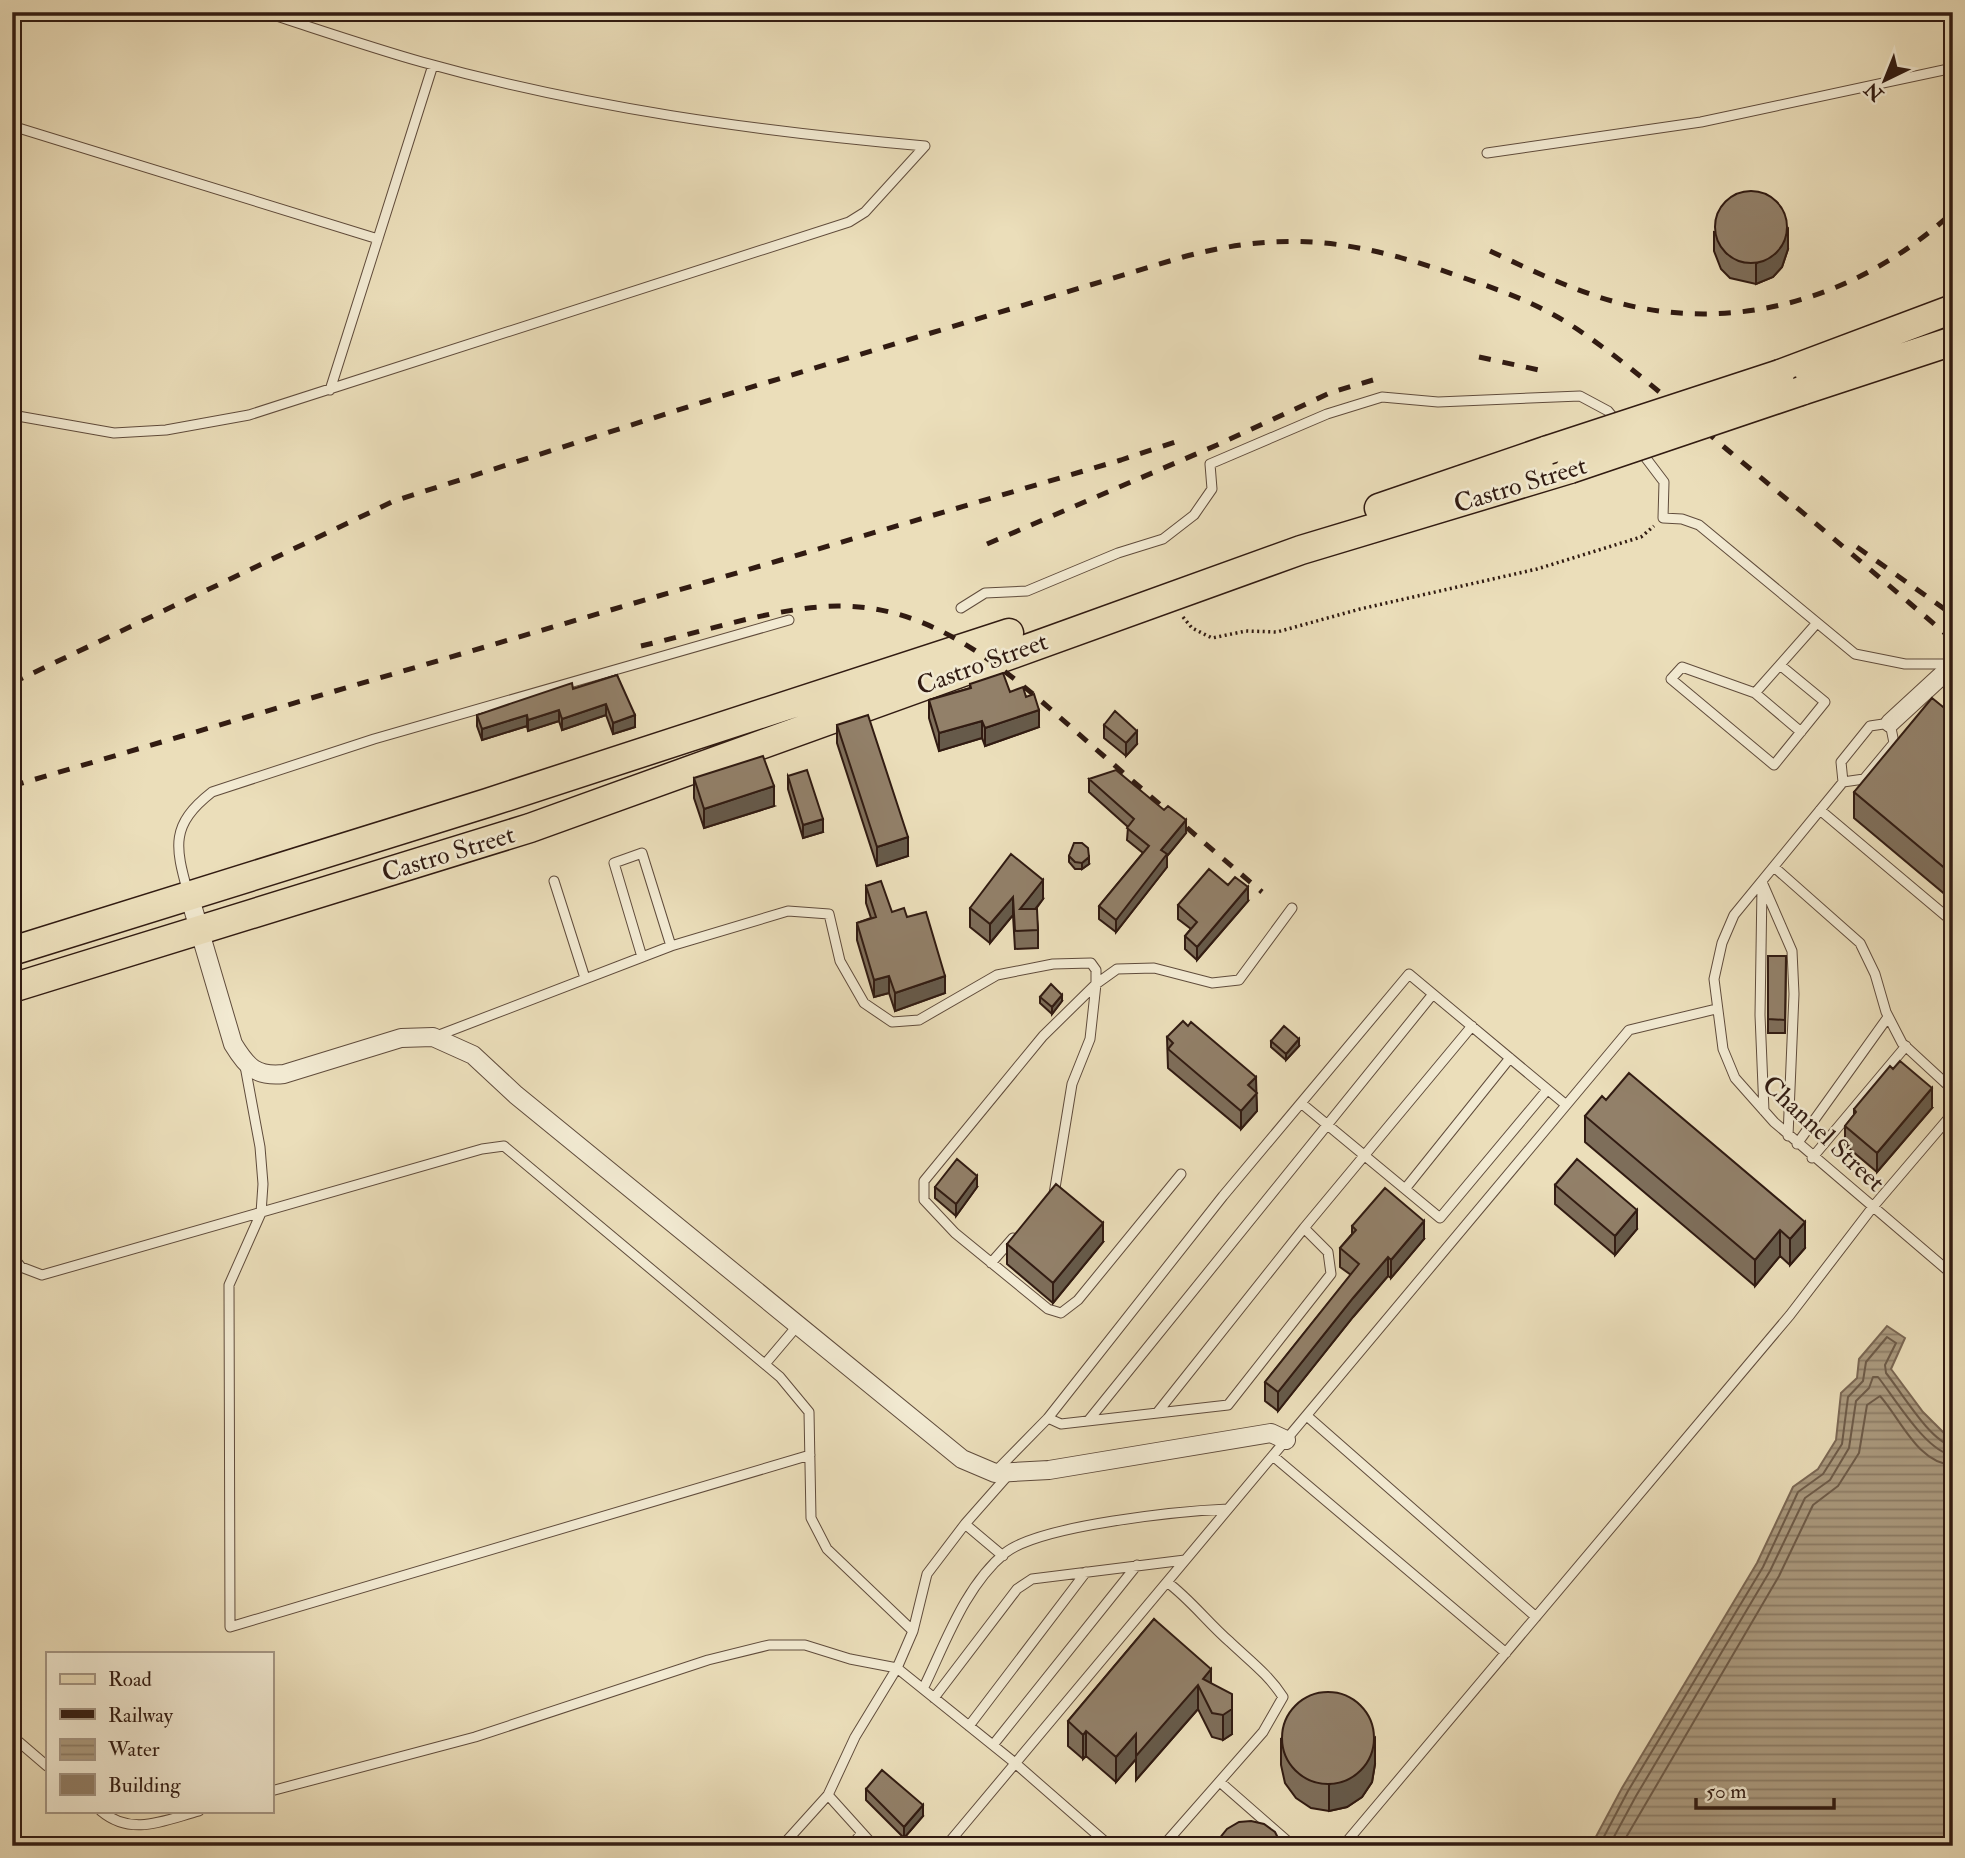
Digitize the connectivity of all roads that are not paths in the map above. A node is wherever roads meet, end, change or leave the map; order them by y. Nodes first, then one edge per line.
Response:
1 (264, 12) edge
2 (433, 65) junction
3 (1953, 68) edge
4 (12, 126) edge
5 (1487, 153) dead end
6 (378, 239) junction
7 (1953, 309) edge
8 (1953, 341) edge
9 (1790, 382) junction
10 (330, 390) junction
11 (12, 415) edge
12 (961, 608) dead end
13 (789, 620) dead end
14 (1816, 624) junction
15 (1780, 665) junction
16 (1950, 672) edge
17 (1755, 693) junction
18 (1891, 723) junction
19 (1801, 732) junction
20 (1843, 782) junction
21 (1820, 810) junction
22 (1774, 867) junction
23 (554, 881) dead end
24 (1762, 882) junction
25 (189, 895) junction
26 (1292, 908) dead end
27 (1953, 922) edge
28 (200, 932) junction
29 (671, 946) junction
30 (12, 950) edge
31 (642, 957) junction
32 (585, 978) junction
33 (1096, 984) junction
34 (12, 988) edge
35 (1433, 994) junction
36 (1716, 1009) junction
37 (1888, 1017) junction
38 (1472, 1026) junction
39 (433, 1037) junction
40 (1906, 1046) junction
41 (1510, 1058) junction
42 (244, 1062) junction
43 (1547, 1090) junction
44 (1953, 1090) edge
45 (1301, 1103) junction
46 (1565, 1104) junction
47 (1764, 1111) junction
48 (1953, 1113) edge
49 (1327, 1125) junction
50 (1788, 1136) junction
51 (1797, 1144) junction
52 (1364, 1156) junction
53 (1812, 1158) junction
54 (1181, 1174) dead end
55 (1405, 1189) junction
56 (1045, 1203) edge
57 (1872, 1208) junction
58 (261, 1213) junction
59 (1304, 1228) junction
60 (1019, 1232) edge
61 (12, 1256) edge
62 (991, 1263) junction
63 (1953, 1275) edge
64 (798, 1325) junction
65 (765, 1364) junction
66 (1157, 1413) junction
67 (1307, 1416) junction
68 (1048, 1418) junction
69 (1088, 1421) junction
70 (1286, 1440) junction
71 (810, 1455) junction
72 (1273, 1456) junction
73 (1002, 1472) junction
74 (1228, 1509) junction
75 (965, 1524) junction
76 (1003, 1556) junction
77 (1185, 1560) junction
78 (1137, 1565) junction
79 (1086, 1572) junction
80 (1167, 1582) junction
81 (1536, 1617) junction
82 (913, 1632) junction
83 (1506, 1653) junction
84 (897, 1668) junction
85 (923, 1689) junction
86 (934, 1698) junction
87 (969, 1727) junction
88 (12, 1736) edge
89 (993, 1745) junction
90 (1015, 1763) junction
91 (46, 1765) edge
92 (1220, 1782) junction
93 (273, 1790) edge
94 (828, 1795) junction
95 (102, 1812) edge
96 (195, 1812) edge
97 (862, 1833) junction
98 (782, 1846) edge
99 (851, 1846) edge
100 (874, 1846) edge
101 (946, 1846) edge
102 (1110, 1846) edge
103 (1163, 1846) edge
104 (1293, 1846) edge
105 (1343, 1846) edge

1 - 2 lane
2 - 6 lane
2 - 10 lane
3 - 5 lane
4 - 6 lane
6 - 10 lane
7 - 9 main road, Castro Street
8 - 9 main road, Castro Street
9 - 25 main road, Castro Street, bridge
9 - 28 main road, Castro Street, bridge
10 - 11 lane
12 - 14 lane
13 - 25 lane
14 - 15 lane
14 - 16 lane
15 - 17 lane
15 - 19 lane
16 - 18 street
17 - 19 lane
17 - 19 lane
18 - 20 lane, Channel Street
18 - 20 lane, Channel Street
20 - 21 lane, Channel Street
21 - 22 lane, Channel Street
21 - 27 lane
22 - 24 lane, Channel Street
22 - 37 lane
23 - 32 lane
24 - 36 lane, Channel Street
24 - 47 lane
24 - 50 lane
25 - 28 street
25 - 30 main road, Castro Street
26 - 33 lane
28 - 34 main road, Castro Street
28 - 42 street
29 - 31 lane
29 - 31 lane
29 - 33 lane
31 - 32 lane
32 - 39 lane
33 - 56 lane
33 - 62 lane
35 - 38 lane
35 - 45 lane
35 - 49 lane
36 - 46 lane
36 - 47 lane, Channel Street
37 - 40 lane
37 - 51 lane
38 - 41 lane
38 - 52 lane
39 - 42 street
39 - 64 street
40 - 44 lane
40 - 53 lane
41 - 43 lane
41 - 55 lane
42 - 58 lane
43 - 46 lane
43 - 55 lane
45 - 49 lane
45 - 68 lane
46 - 67 lane
47 - 50 lane, Channel Street
48 - 57 lane
49 - 52 lane
49 - 69 lane
50 - 51 lane, Channel Street
51 - 53 lane, Channel Street
52 - 55 lane
52 - 59 lane
53 - 57 lane, Channel Street
54 - 62 lane
57 - 63 lane, Channel Street
57 - 81 lane
58 - 61 lane
58 - 65 lane
58 - 71 lane
59 - 66 lane
59 - 66 lane
60 - 62 lane
64 - 65 lane
64 - 73 street
65 - 71 lane
66 - 69 lane
67 - 70 lane
67 - 81 lane
68 - 69 lane
68 - 73 lane
70 - 72 lane
70 - 73 street
71 - 82 lane
72 - 74 lane
72 - 83 lane
73 - 75 lane
74 - 76 lane
74 - 77 lane
75 - 76 lane
75 - 82 lane
76 - 85 lane
77 - 78 lane
77 - 80 lane
78 - 79 lane
78 - 89 lane
79 - 86 lane
79 - 87 lane
80 - 90 lane
80 - 92 lane
81 - 83 lane
82 - 84 lane
83 - 105 lane
84 - 85 lane
84 - 93 lane
84 - 94 lane
85 - 86 lane
86 - 87 lane
87 - 89 lane
88 - 91 lane
89 - 90 lane
90 - 101 lane
90 - 102 lane
92 - 103 lane
92 - 104 lane
94 - 97 lane
94 - 98 lane
95 - 96 lane
97 - 99 lane
97 - 100 lane

